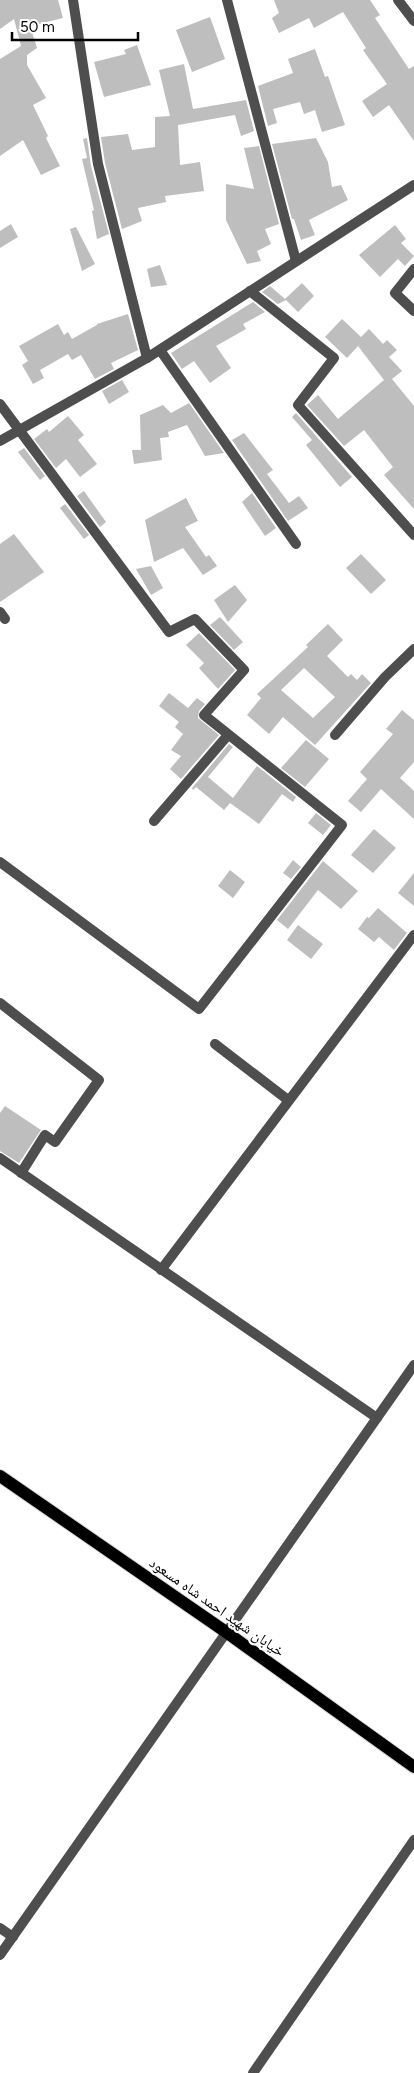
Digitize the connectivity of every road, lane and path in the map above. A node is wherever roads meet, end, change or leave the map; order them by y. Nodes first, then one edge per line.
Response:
1 (74, 0) edge
2 (228, 0) edge
3 (398, 0) edge
4 (414, 21) edge
5 (414, 184) edge
6 (296, 261) junction
7 (414, 269) edge
8 (250, 291) junction
9 (414, 311) edge
10 (160, 350) junction
11 (147, 358) junction
12 (0, 404) edge
13 (19, 429) junction
14 (0, 441) edge
15 (414, 535) edge
16 (296, 544) dead end
17 (414, 649) edge
18 (228, 735) junction
19 (334, 735) dead end
20 (154, 821) dead end
21 (0, 862) edge
22 (414, 935) edge
23 (0, 1003) edge
24 (215, 1044) dead end
25 (288, 1100) junction
26 (0, 1158) edge
27 (21, 1173) junction
28 (161, 1270) junction
29 (414, 1365) edge
30 (377, 1418) junction
31 (0, 1476) edge
32 (226, 1632) junction
33 (414, 1767) edge
34 (414, 1840) edge
35 (0, 1928) edge
36 (13, 1936) junction
37 (0, 1955) edge
38 (253, 2073) edge

1 - 11 street
2 - 6 street
3 - 4 street
5 - 6 street
6 - 8 street
7 - 9 street
8 - 10 street
8 - 15 street
10 - 11 street
10 - 16 street
11 - 13 street
12 - 13 street
13 - 14 street
13 - 18 street
17 - 19 street
18 - 20 street
18 - 21 street
22 - 25 street
23 - 27 street
24 - 25 street
25 - 28 street
26 - 27 street
27 - 28 street
28 - 30 street
29 - 30 street
30 - 32 street
31 - 32 main road, خیابان شهید احمد شاه مسعود
32 - 33 main road, خیابان شهید احمد شاه مسعود
32 - 36 street
34 - 38 street
35 - 36 street
36 - 37 street

